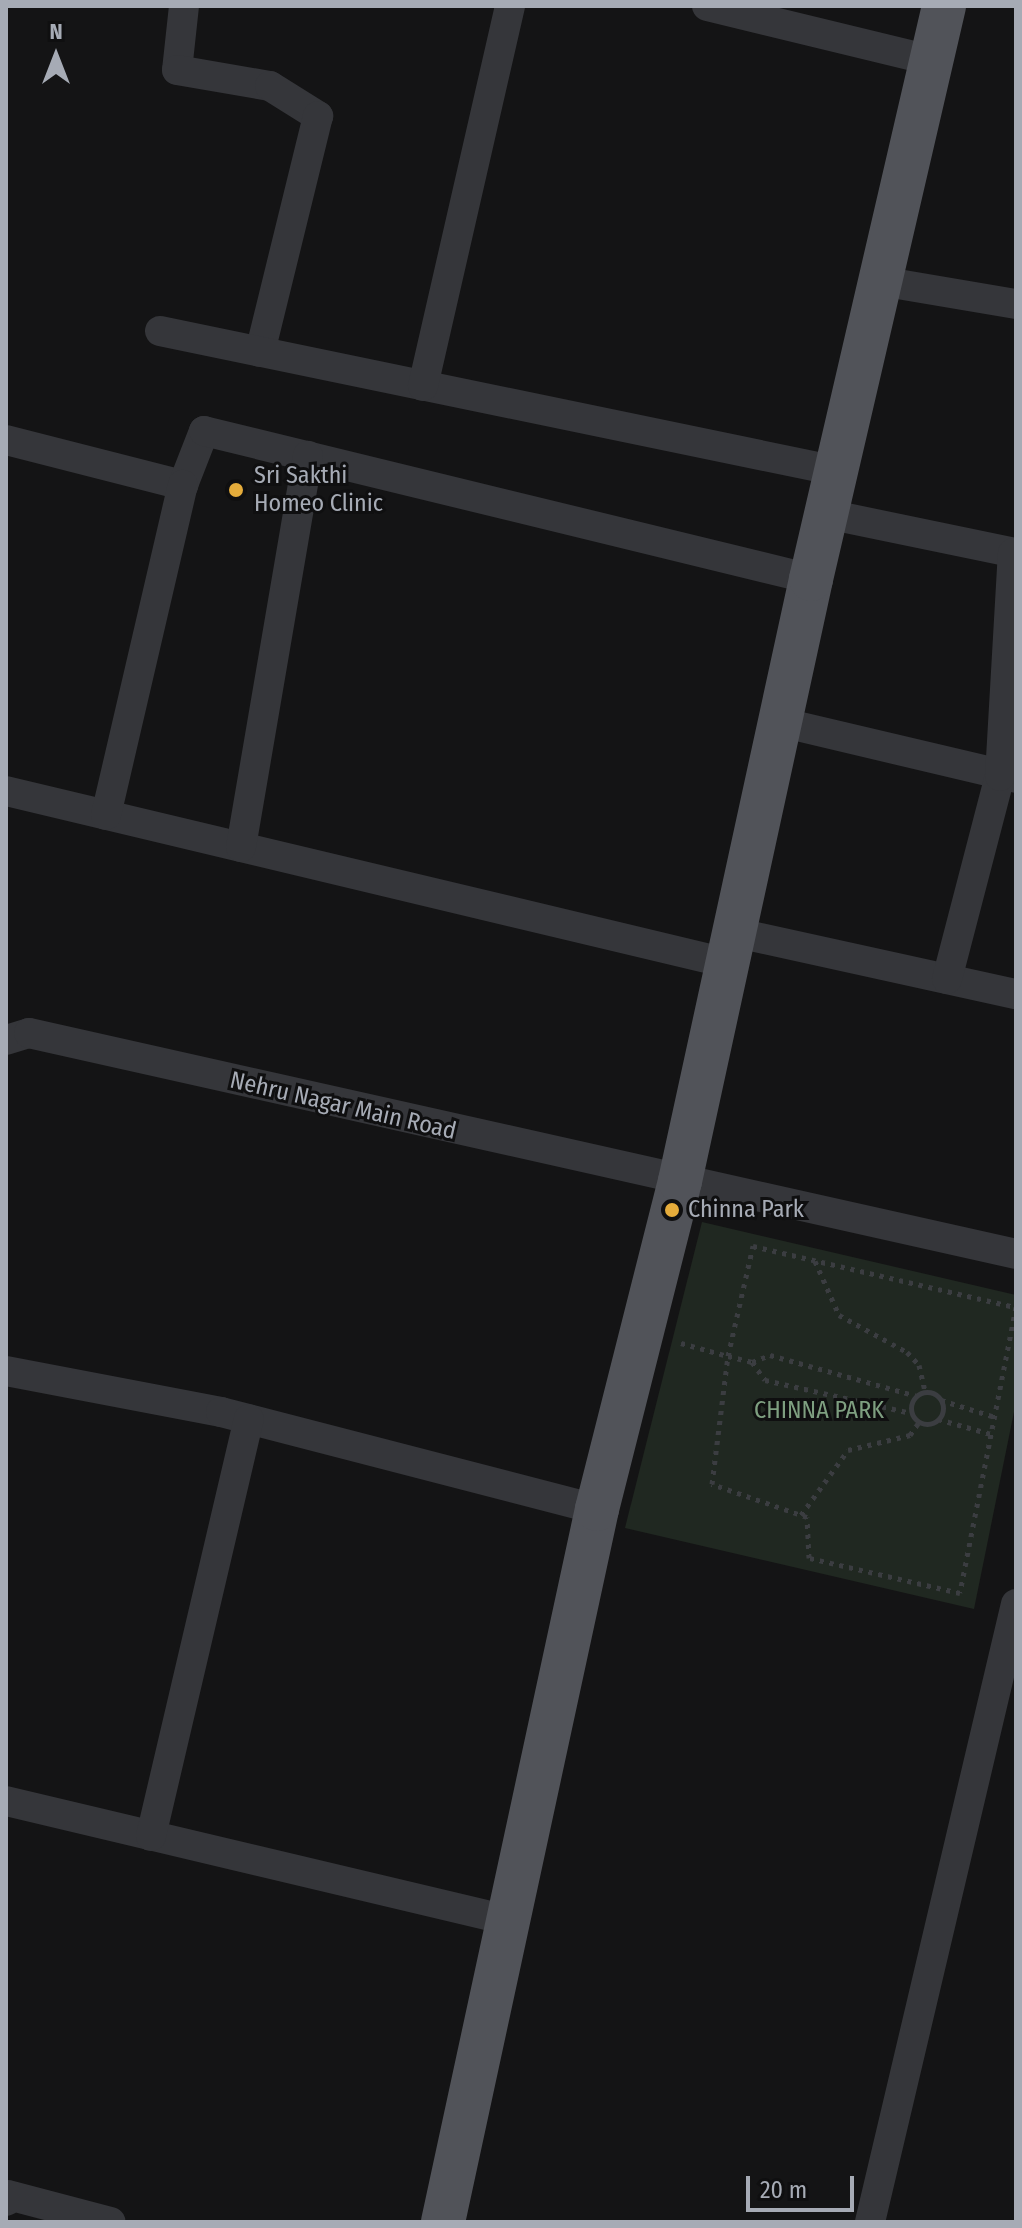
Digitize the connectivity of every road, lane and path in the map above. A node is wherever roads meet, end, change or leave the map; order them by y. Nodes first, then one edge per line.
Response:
1 (184, 6) edge
2 (510, 6) edge
3 (707, 6) edge
4 (944, 6) edge
5 (931, 60) junction
6 (880, 281) junction
7 (1016, 304) edge
8 (160, 331) dead end
9 (260, 352) junction
10 (423, 386) junction
11 (6, 440) edge
12 (308, 456) junction
13 (837, 471) junction
14 (183, 485) junction
15 (827, 514) junction
16 (1014, 553) edge
17 (811, 579) junction
18 (780, 722) junction
19 (1008, 777) edge
20 (6, 791) edge
21 (106, 815) junction
22 (241, 847) junction
23 (730, 947) junction
24 (947, 979) junction
25 (1016, 994) edge
26 (6, 1040) edge
27 (680, 1181) junction
28 (1016, 1254) edge
29 (815, 1261) junction
30 (641, 1332) junction
31 (728, 1356) junction
32 (752, 1362) junction
33 (6, 1371) edge
34 (925, 1392) junction
35 (917, 1396) junction
36 (941, 1400) junction
37 (912, 1413) junction
38 (995, 1417) junction
39 (249, 1419) junction
40 (938, 1419) junction
41 (919, 1422) junction
42 (991, 1434) junction
43 (597, 1509) junction
44 (801, 1515) junction
45 (1016, 1604) edge
46 (6, 1801) edge
47 (151, 1836) junction
48 (507, 1920) junction
49 (6, 2201) edge
50 (111, 2222) edge
51 (443, 2222) edge
52 (870, 2222) edge

1 - 9 street
2 - 10 street
3 - 5 street
4 - 5 main road
5 - 6 main road
6 - 7 street
6 - 13 main road
8 - 9 street
9 - 10 street
10 - 13 street
11 - 14 street
12 - 14 street
12 - 17 street
12 - 22 street
13 - 15 main road
14 - 21 street
15 - 16 street
15 - 17 main road
16 - 19 street
17 - 18 main road
18 - 19 street
18 - 23 main road
19 - 24 street
20 - 21 street
21 - 22 street
22 - 23 street
23 - 24 street
23 - 27 main road
24 - 25 street
26 - 27 street, Nehru Nagar Main Road
27 - 28 street, Nehru Nagar Main Road
27 - 30 main road
29 - 31 path
29 - 34 path
29 - 38 path
30 - 31 path
30 - 43 main road
31 - 32 path
31 - 44 path
32 - 35 path
32 - 37 path
33 - 39 street
34 - 35 path
34 - 36 path
35 - 37 path
36 - 38 path
36 - 40 path
37 - 41 path
38 - 42 path
39 - 43 street
39 - 47 street
40 - 41 path
40 - 42 path
41 - 44 path
42 - 44 path
43 - 48 main road
45 - 52 street
46 - 47 street
47 - 48 street
48 - 51 main road
49 - 50 street

